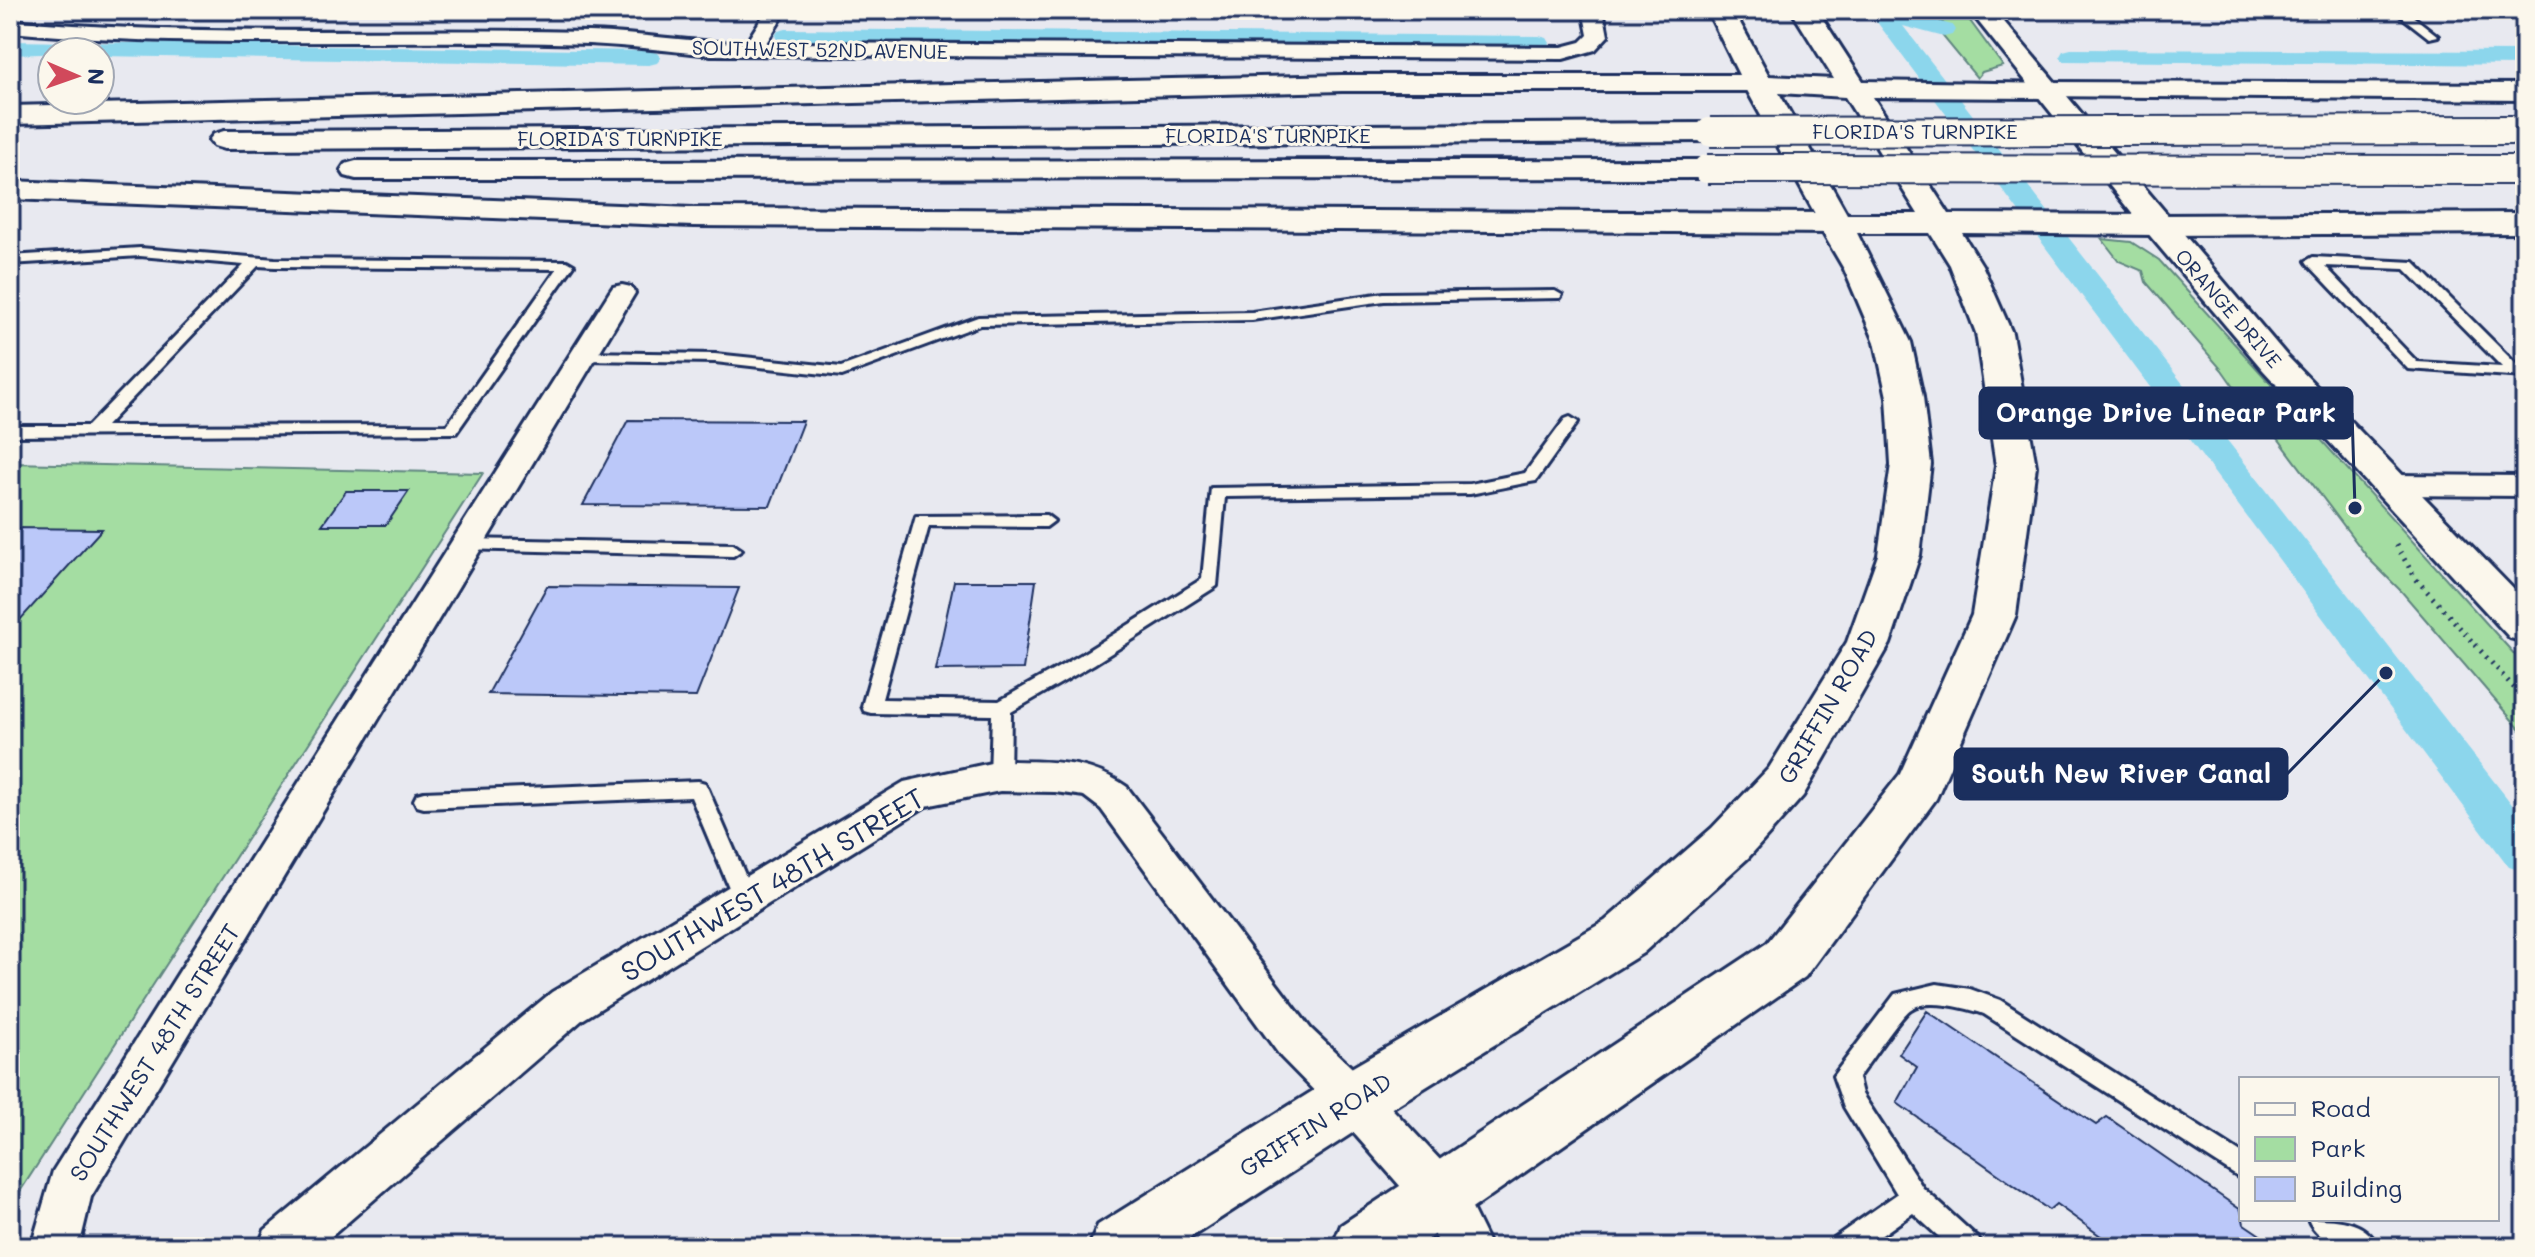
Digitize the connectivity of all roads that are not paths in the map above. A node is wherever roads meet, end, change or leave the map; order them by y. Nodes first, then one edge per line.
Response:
1 (777, 10) edge
2 (1593, 10) edge
3 (1720, 10) edge
4 (1804, 10) edge
5 (1981, 10) edge
6 (2398, 10) edge
7 (155, 14) dead end
8 (10, 26) edge
9 (132, 34) junction
10 (2433, 36) dead end
11 (752, 49) junction
12 (1757, 83) junction
13 (1855, 89) junction
14 (2047, 90) junction
15 (2525, 92) edge
16 (10, 115) edge
17 (2525, 130) edge
18 (10, 140) edge
19 (137, 140) dead end
20 (201, 140) dead end
21 (10, 170) edge
22 (232, 170) dead end
23 (327, 170) dead end
24 (2525, 170) edge
25 (10, 190) edge
26 (1833, 223) junction
27 (2525, 223) edge
28 (2157, 225) junction
29 (1941, 226) junction
30 (10, 260) edge
31 (255, 261) junction
32 (622, 293) dead end
33 (1555, 295) dead end
34 (583, 356) junction
35 (2521, 373) edge
36 (1570, 422) dead end
37 (10, 431) edge
38 (92, 431) junction
39 (2390, 485) junction
40 (2525, 486) edge
41 (1046, 521) dead end
42 (466, 545) junction
43 (733, 550) dead end
44 (2525, 627) edge
45 (1002, 708) junction
46 (1000, 776) junction
47 (424, 800) dead end
48 (744, 898) junction
49 (1353, 1099) junction
50 (2239, 1166) edge
51 (1440, 1195) junction
52 (1914, 1197) junction
53 (2324, 1221) edge
54 (55, 1247) edge
55 (282, 1247) edge
56 (1120, 1247) edge
57 (1363, 1247) edge
58 (1467, 1247) edge
59 (1843, 1247) edge
60 (1969, 1247) edge
61 (2365, 1247) edge

1 - 11 street
2 - 11 street, SOUTHWEST 52ND AVENUE
3 - 12 main road, GRIFFIN ROAD
4 - 13 main road
5 - 14 street, ORANGE DRIVE
6 - 10 lane
7 - 9 street
8 - 9 street, SOUTHWEST 52ND AVENUE
9 - 11 street, SOUTHWEST 52ND AVENUE
12 - 13 main road
12 - 16 main road
12 - 26 main road, GRIFFIN ROAD
13 - 14 main road
13 - 29 main road
14 - 15 main road
14 - 28 street, ORANGE DRIVE
17 - 20 main road, FLORIDA'S TURNPIKE, bridge
18 - 19 main road
21 - 22 main road
23 - 24 main road, FLORIDA'S TURNPIKE, bridge
25 - 26 main road
26 - 29 main road
26 - 49 main road, GRIFFIN ROAD
27 - 28 main road
28 - 29 main road
28 - 39 street, ORANGE DRIVE
29 - 51 main road
30 - 31 lane
31 - 38 lane
31 - 38 lane
32 - 34 street, SOUTHWEST 48TH STREET
33 - 34 lane
34 - 42 street, SOUTHWEST 48TH STREET
35 - 35 lane
36 - 45 lane
37 - 38 lane
39 - 40 street
39 - 44 street, ORANGE DRIVE
41 - 45 lane
42 - 43 lane
42 - 54 street, SOUTHWEST 48TH STREET
45 - 46 lane
46 - 48 street, SOUTHWEST 48TH STREET
46 - 49 street, SOUTHWEST 48TH STREET
47 - 48 lane
48 - 55 street, SOUTHWEST 48TH STREET
49 - 51 street, SOUTHWEST 48TH STREET
49 - 56 main road, GRIFFIN ROAD
50 - 52 lane
51 - 57 main road
51 - 58 street, SOUTHWEST 48TH STREET
52 - 59 lane
52 - 60 lane
53 - 61 lane

